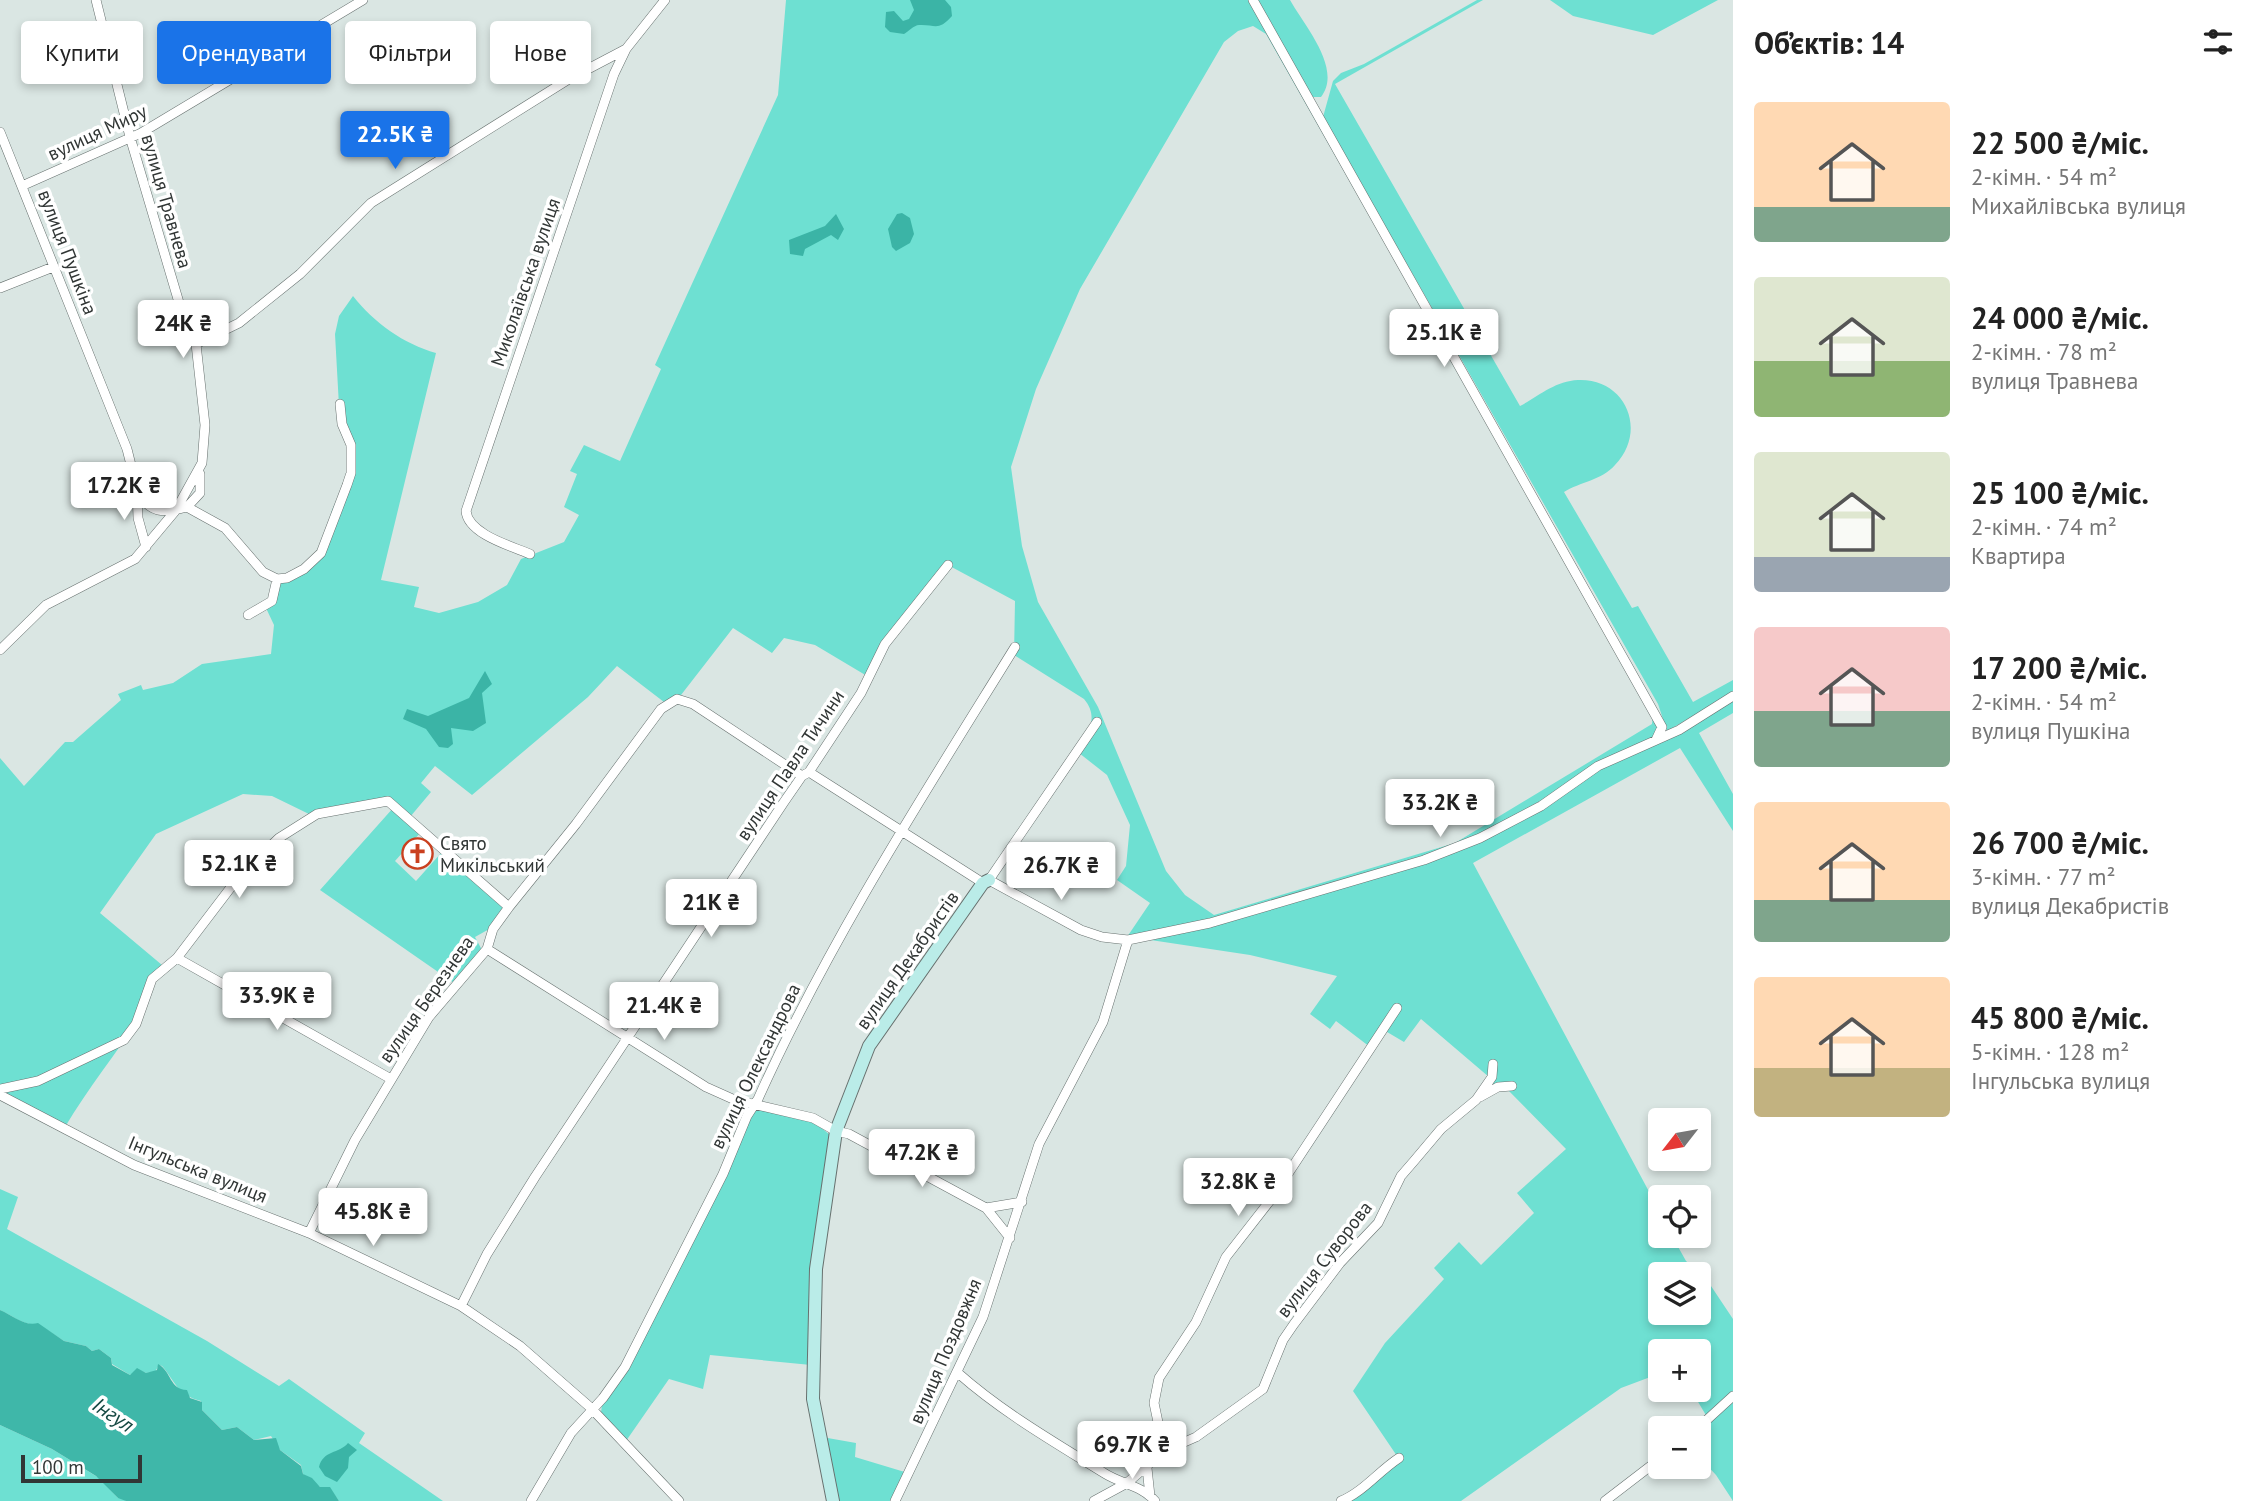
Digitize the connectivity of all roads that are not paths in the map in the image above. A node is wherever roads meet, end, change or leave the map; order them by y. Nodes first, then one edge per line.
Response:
1 (96, 0) edge
2 (363, 0) edge
3 (665, 0) edge
4 (1253, 0) edge
5 (626, 49) junction
6 (0, 132) edge
7 (130, 137) junction
8 (24, 185) junction
9 (53, 267) junction
10 (0, 288) edge
11 (196, 344) junction
12 (340, 404) dead end
13 (201, 469) junction
14 (138, 492) junction
15 (187, 507) junction
16 (176, 510) junction
17 (146, 547) junction
18 (530, 555) dead end
19 (948, 565) dead end
20 (276, 579) junction
21 (248, 615) dead end
22 (1015, 647) dead end
23 (0, 650) edge
24 (1733, 696) edge
25 (1097, 722) dead end
26 (1665, 732) junction
27 (806, 774) junction
28 (902, 830) junction
29 (986, 882) junction
30 (509, 907) junction
31 (1128, 940) junction
32 (487, 949) junction
33 (177, 958) junction
34 (1397, 1008) dead end
35 (629, 1036) junction
36 (1493, 1064) dead end
37 (391, 1079) junction
38 (1511, 1086) dead end
39 (0, 1089) edge
40 (0, 1095) edge
41 (1476, 1100) junction
42 (754, 1105) junction
43 (836, 1131) junction
44 (1022, 1202) junction
45 (985, 1208) junction
46 (309, 1233) junction
47 (1010, 1238) junction
48 (461, 1306) junction
49 (958, 1373) junction
50 (1733, 1396) edge
51 (591, 1408) junction
52 (1711, 1416) edge
53 (1164, 1451) junction
54 (1399, 1458) dead end
55 (1147, 1468) junction
56 (1648, 1468) edge
57 (1127, 1483) junction
58 (1153, 1498) edge
59 (531, 1501) edge
60 (679, 1501) edge
61 (833, 1501) edge
62 (895, 1501) edge
63 (1094, 1501) edge
64 (1341, 1501) edge
65 (1605, 1501) edge

1 - 7 street, вулиця Травнева
2 - 7 street, вулиця Миру
3 - 5 street, Миколаївська вулиця
4 - 26 street
5 - 11 street
5 - 18 street, Миколаївська вулиця
6 - 8 street, вулиця Пушкіна
7 - 8 street, вулиця Миру
7 - 11 street, вулиця Травнева
8 - 9 street, вулиця Пушкіна
9 - 10 street
9 - 14 street, вулиця Пушкіна
11 - 13 street, вулиця Травнева
12 - 20 street
13 - 15 street
13 - 16 street, вулиця Травнева
14 - 16 street
14 - 17 street, вулиця Пушкіна
15 - 16 street
15 - 20 street
16 - 17 street, вулиця Травнева
17 - 23 street, вулиця Травнева
19 - 27 street, вулиця Павла Тичини
20 - 21 street
22 - 28 street, вулиця Олександрова
24 - 26 street
25 - 29 street, вулиця Декабристів
26 - 31 street
27 - 28 street
27 - 30 street, вулиця Березнева
27 - 35 street, вулиця Павла Тичини
28 - 29 street
28 - 42 street, вулиця Олександрова
29 - 31 street
29 - 43 street, вулиця Декабристів
30 - 32 street, вулиця Березнева
30 - 33 street
31 - 44 street, вулиця Поздовжня
32 - 35 street
32 - 37 street, вулиця Березнева
33 - 37 street
33 - 39 street
34 - 53 street
35 - 42 street
35 - 48 street, вулиця Павла Тичини
36 - 41 street, вулиця Суворова
37 - 46 street, вулиця Березнева
38 - 41 street, вулиця Суворова
40 - 46 street, Інгульська вулиця
41 - 53 street, вулиця Суворова
42 - 43 street
42 - 51 street, вулиця Олександрова
43 - 45 street
43 - 61 street, вулиця Декабристів
44 - 45 street
44 - 47 street, вулиця Поздовжня
45 - 47 street
46 - 48 street, Інгульська вулиця
47 - 49 street, вулиця Поздовжня
48 - 51 street, Інгульська вулиця
49 - 57 street
49 - 62 street, вулиця Поздовжня
50 - 52 street
51 - 59 street, вулиця Олександрова
51 - 60 street, Інгульська вулиця
53 - 55 street, вулиця Суворова
54 - 64 street
55 - 57 street, вулиця Суворова
55 - 58 street
56 - 65 street
57 - 58 street
57 - 63 street, вулиця Суворова

